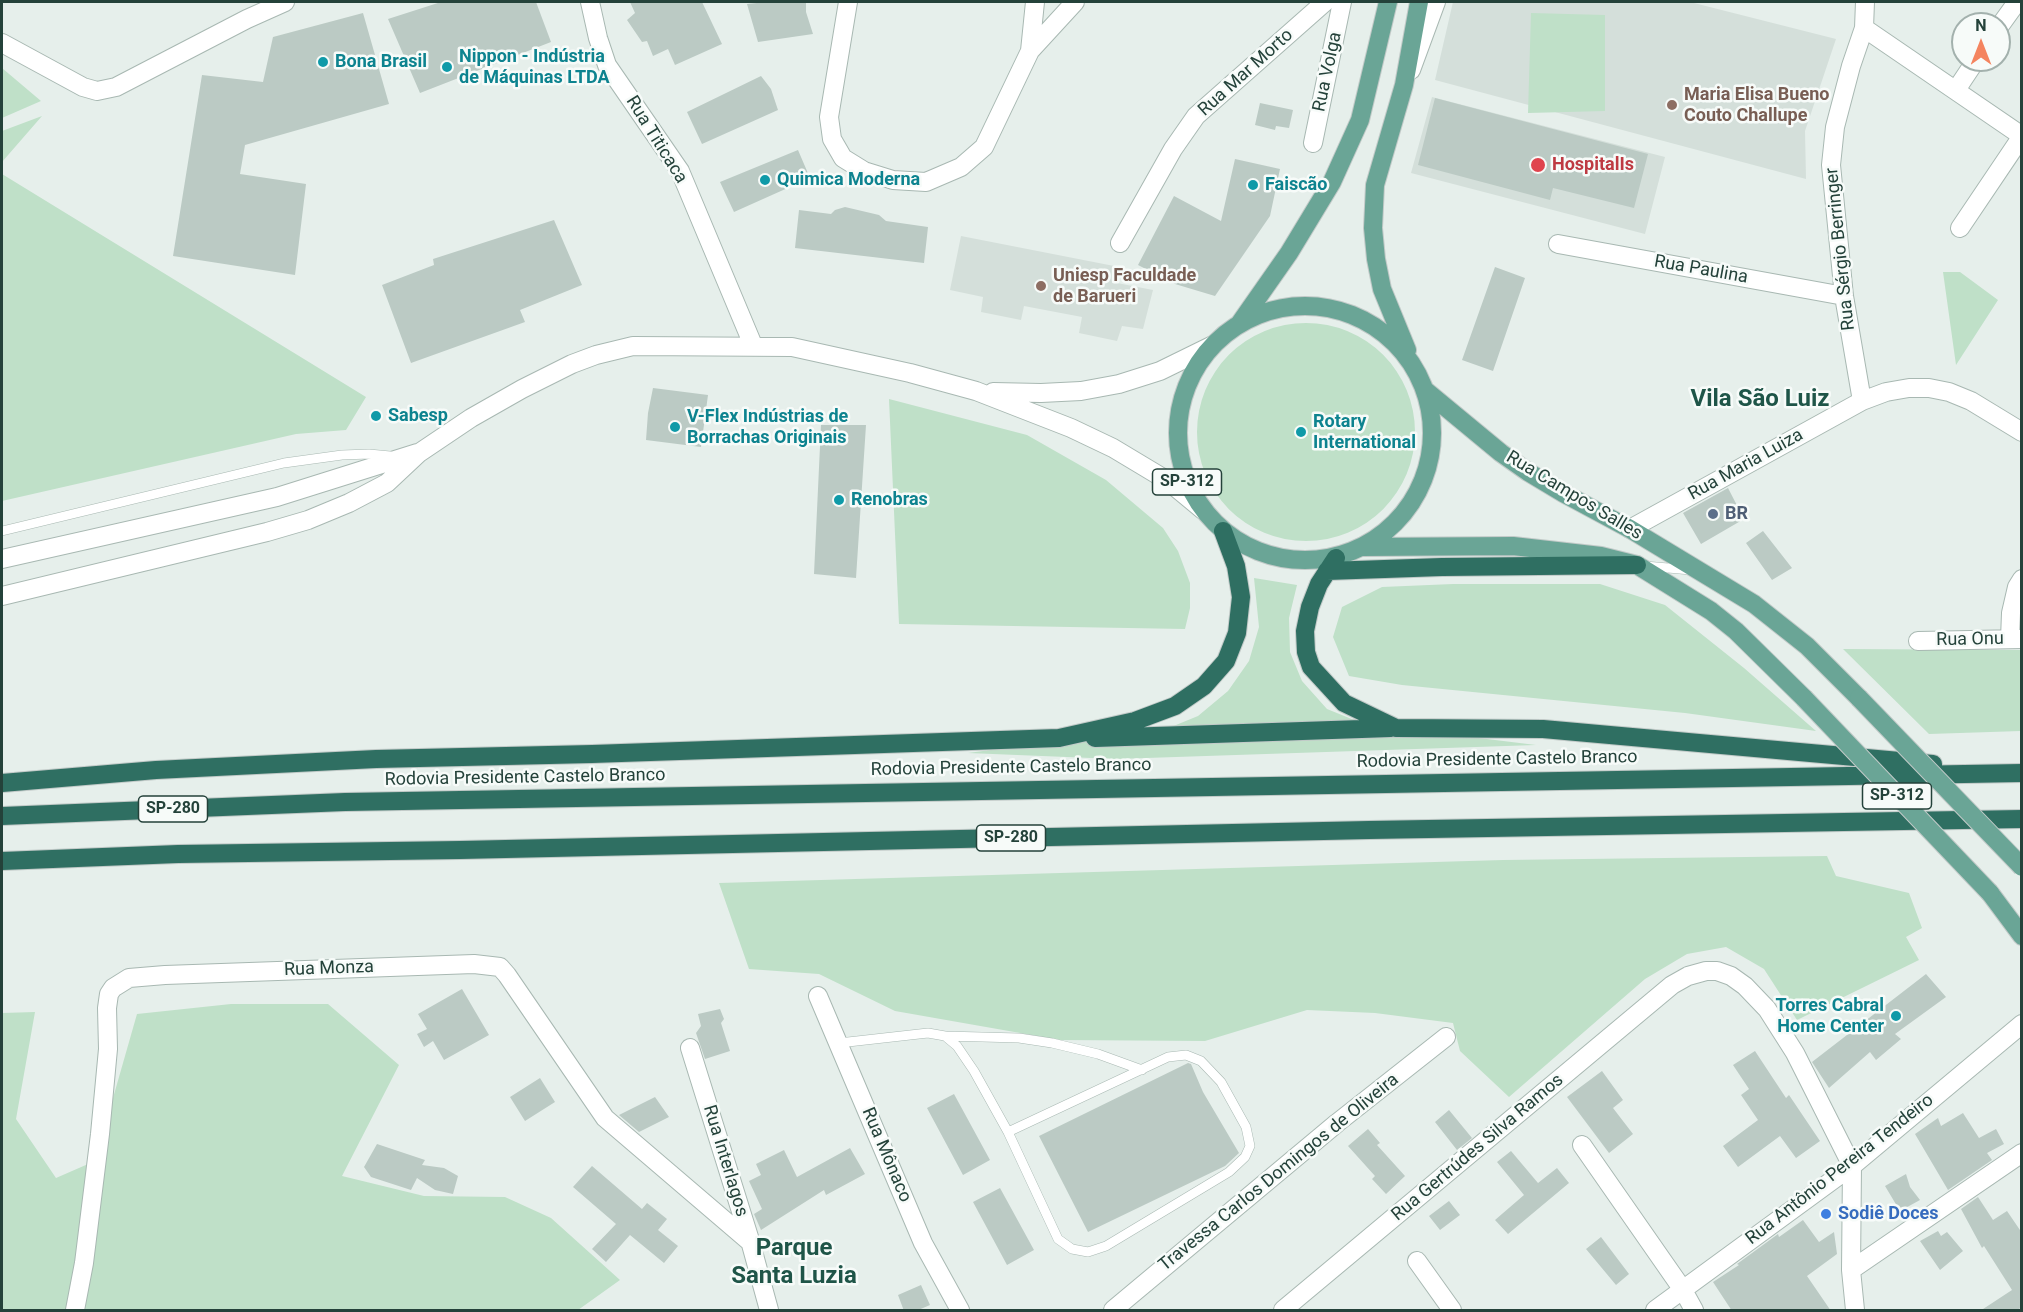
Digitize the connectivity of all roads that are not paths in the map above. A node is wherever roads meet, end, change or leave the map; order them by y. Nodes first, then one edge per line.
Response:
1 (285, 2) edge
2 (590, 2) edge
3 (848, 2) edge
4 (1035, 2) edge
5 (1075, 2) edge
6 (1325, 2) edge
7 (1342, 2) edge
8 (1389, 2) edge
9 (1419, 2) edge
10 (1436, 2) edge
11 (1865, 2) edge
12 (1864, 28) junction
13 (2, 43) edge
14 (1030, 51) junction
15 (1969, 72) edge
16 (1404, 85) junction
17 (1956, 90) junction
18 (2022, 136) edge
19 (1313, 143) dead end
20 (1960, 228) dead end
21 (1120, 243) dead end
22 (1558, 244) dead end
23 (1844, 296) junction
24 (1239, 324) junction
25 (753, 345) junction
26 (1213, 345) junction
27 (1412, 363) junction
28 (976, 391) junction
29 (1426, 391) junction
30 (1862, 401) junction
31 (2022, 432) edge
32 (412, 455) junction
33 (1203, 510) junction
34 (1630, 529) junction
35 (2, 531) edge
36 (1223, 531) junction
37 (1362, 547) junction
38 (2, 559) edge
39 (1331, 564) junction
40 (1637, 565) junction
41 (1699, 571) junction
42 (2022, 579) edge
43 (2, 596) edge
44 (2016, 639) edge
45 (1918, 641) dead end
46 (1396, 728) junction
47 (1059, 738) junction
48 (2022, 773) edge
49 (2, 783) edge
50 (2, 816) edge
51 (2022, 819) edge
52 (2, 861) edge
53 (2022, 867) edge
54 (2022, 936) edge
55 (818, 996) dead end
56 (2022, 1024) edge
57 (945, 1036) junction
58 (1446, 1037) dead end
59 (839, 1043) junction
60 (690, 1047) dead end
61 (1142, 1070) junction
62 (1008, 1132) junction
63 (1582, 1145) dead end
64 (2022, 1153) edge
65 (1852, 1166) junction
66 (750, 1242) junction
67 (1417, 1261) dead end
68 (1851, 1269) junction
69 (1683, 1290) junction
70 (75, 1311) edge
71 (769, 1311) edge
72 (960, 1311) edge
73 (1113, 1311) edge
74 (1283, 1311) edge
75 (1452, 1311) edge
76 (1655, 1311) edge
77 (1694, 1311) edge
78 (1855, 1311) edge

1 - 13 street
2 - 25 street, Rua Titicaca
3 - 14 street
4 - 14 street
5 - 14 street
6 - 21 street, Rua Mar Morto
7 - 19 street, Rua Volga
8 - 24 main road, SP-312
9 - 16 main road, SP-312
10 - 16 street
11 - 12 street, Rua Sérgio Berringer
12 - 17 street
12 - 23 street, Rua Sérgio Berringer
15 - 17 street
16 - 27 main road, SP-312
17 - 18 street
18 - 20 street
22 - 23 street, Rua Paulina
23 - 30 street, Rua Sérgio Berringer
24 - 26 main road, SP-312
24 - 27 main road
25 - 28 street
25 - 32 street
26 - 28 street
26 - 33 main road, SP-312
27 - 29 main road, SP-312
28 - 33 street
29 - 34 main road, Rua Campos Salles / SP-312
29 - 37 main road
30 - 31 street, Rua Maria Luiza
30 - 34 street, Rua Maria Luiza
32 - 35 lane
32 - 38 street
32 - 43 street
33 - 36 main road, SP-312
34 - 41 main road, Rua Campos Salles / SP-312
36 - 39 main road, SP-312
36 - 47 highway
37 - 39 main road
37 - 40 main road, Rua Campos Salles / SP-312
39 - 40 highway
39 - 46 highway
40 - 41 lane, Rua Campos Salles / SP-312
40 - 54 main road, Rua Campos Salles / SP-312, bridge
41 - 53 main road, Rua Campos Salles / SP-312, bridge
42 - 44 street
44 - 45 street, Rua Onu
46 - 47 highway
46 - 48 highway
47 - 49 highway
48 - 50 highway, Rodovia Presidente Castelo Branco / SP-280
51 - 52 highway, SP-280
55 - 59 street, Rua Mônaco
56 - 65 street, Rua Antônio Pereira Tendeiro
57 - 59 lane
57 - 61 lane
57 - 62 lane
58 - 73 street, Travessa Carlos Domingos de Oliveira
59 - 72 street, Rua Mônaco
60 - 66 street, Rua Interlagos
61 - 62 lane
61 - 62 lane
63 - 69 street
64 - 68 street
65 - 68 street
65 - 69 street, Rua Antônio Pereira Tendeiro
65 - 74 street, Rua Gertrúdes Silva Ramos
66 - 70 street, Rua Monza
66 - 71 street, Rua Interlagos
67 - 75 street
68 - 78 street
69 - 76 street, Rua Antônio Pereira Tendeiro
69 - 77 street

